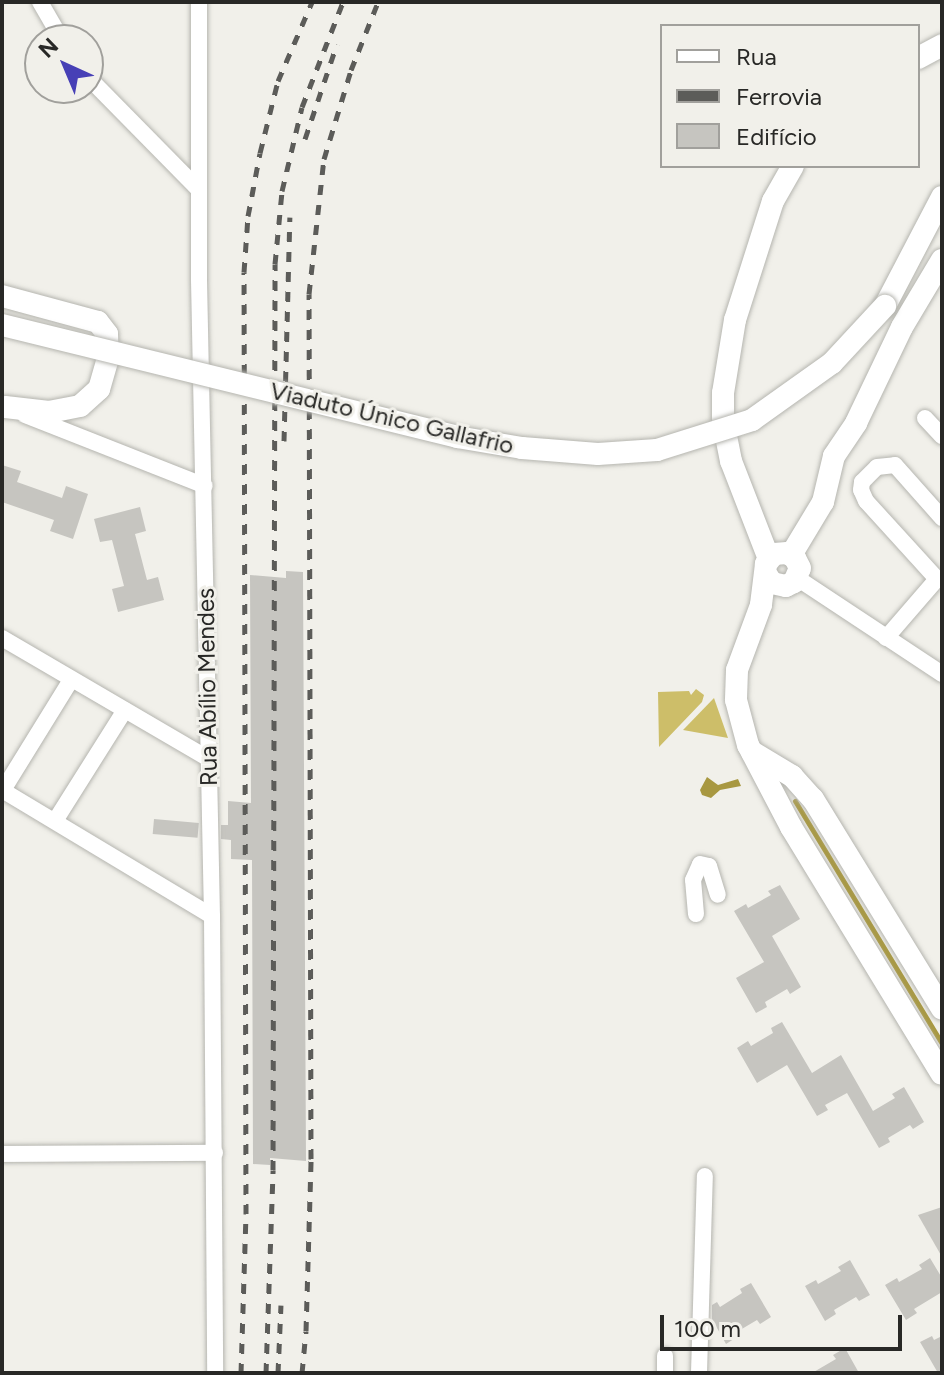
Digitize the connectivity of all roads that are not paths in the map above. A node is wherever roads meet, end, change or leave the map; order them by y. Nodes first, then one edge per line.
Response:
1 (40, 2) edge
2 (199, 2) edge
3 (53, 24) edge
4 (104, 93) edge
5 (792, 168) edge
6 (198, 189) junction
7 (942, 197) edge
8 (942, 260) edge
9 (2, 296) edge
10 (2, 325) edge
11 (4, 406) edge
12 (925, 418) dead end
13 (942, 436) edge
14 (205, 486) junction
15 (942, 518) edge
16 (781, 567) junction
17 (940, 580) edge
18 (2, 638) edge
19 (886, 638) junction
20 (942, 674) edge
21 (71, 680) junction
22 (125, 710) junction
23 (752, 752) junction
24 (207, 758) junction
25 (792, 776) junction
26 (766, 779) junction
27 (3, 790) edge
28 (55, 821) junction
29 (718, 895) dead end
30 (696, 914) dead end
31 (212, 916) junction
32 (942, 1009) edge
33 (942, 1074) edge
34 (215, 1153) junction
35 (2, 1154) edge
36 (705, 1176) dead end
37 (215, 1373) edge
38 (699, 1373) edge

1 - 3 street
2 - 6 street, Rua Abílio Mendes
4 - 6 street
5 - 16 main road
6 - 14 street, Rua Abílio Mendes
7 - 10 main road, Viaduto Único Gallafrio, bridge
8 - 16 main road
9 - 11 main road
11 - 14 street
12 - 13 street
14 - 24 street, Rua Abílio Mendes
15 - 17 street
16 - 19 street
16 - 23 main road
17 - 19 street
18 - 21 street
19 - 20 street
21 - 22 street
21 - 27 street
22 - 24 street
22 - 28 street
23 - 25 main road
23 - 26 main road
24 - 31 street, Rua Abílio Mendes
25 - 26 main road
25 - 32 main road
26 - 33 main road
27 - 28 street
28 - 31 street
29 - 30 street
31 - 34 street, Rua Abílio Mendes
34 - 35 street
34 - 37 street, Rua Abílio Mendes
36 - 38 street

